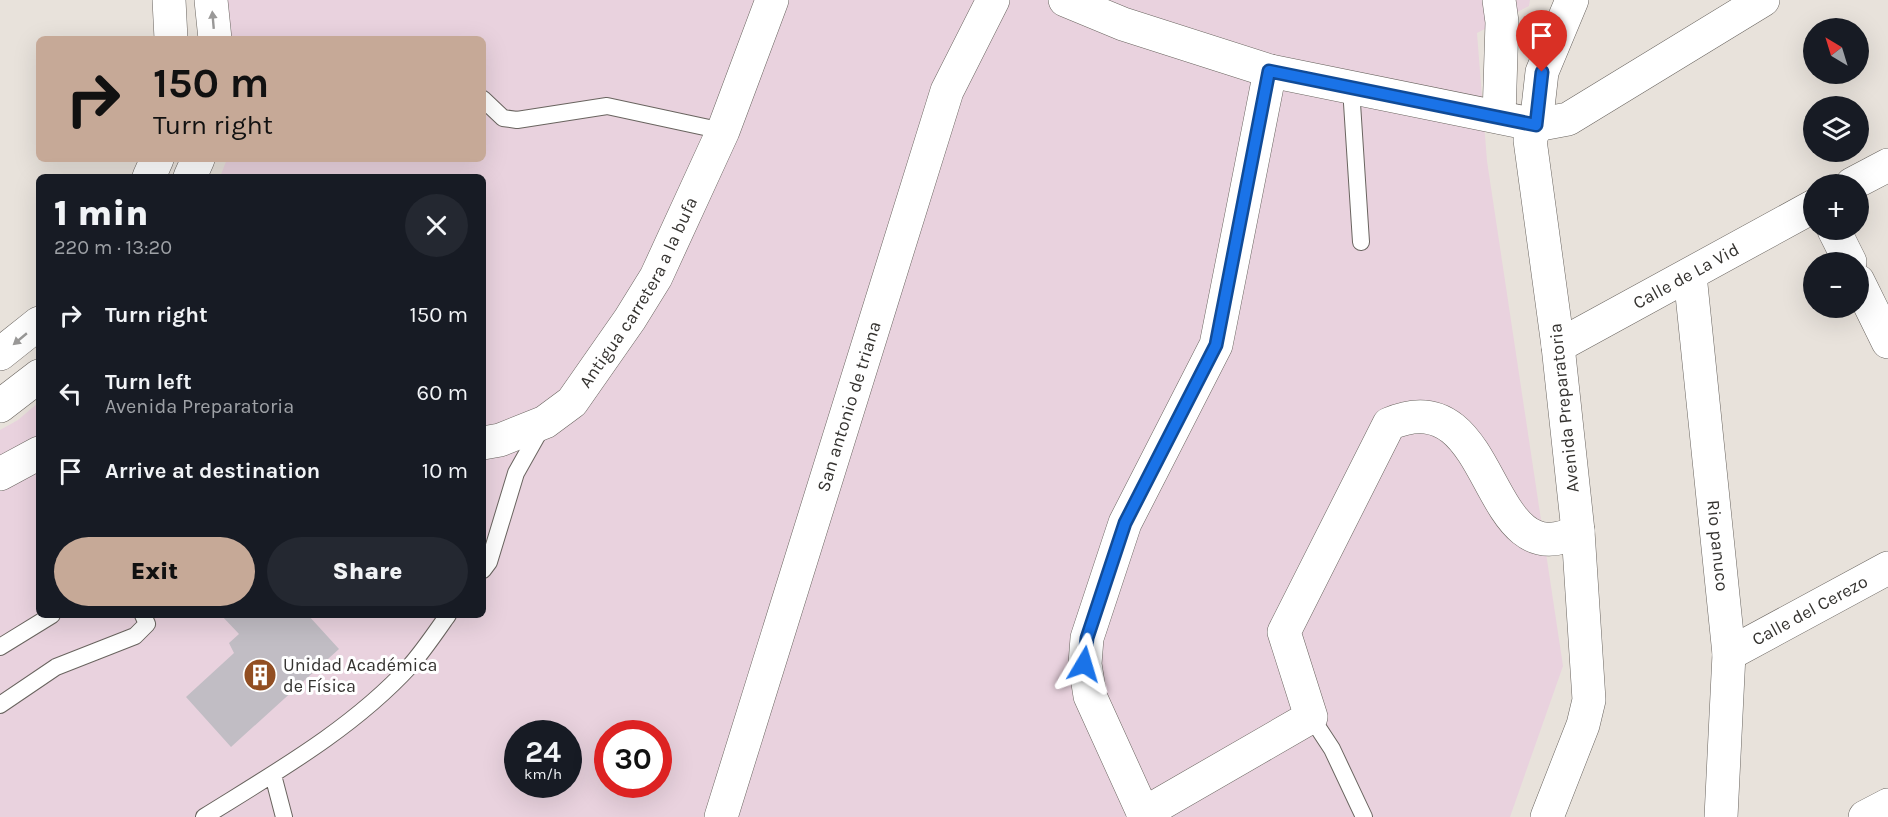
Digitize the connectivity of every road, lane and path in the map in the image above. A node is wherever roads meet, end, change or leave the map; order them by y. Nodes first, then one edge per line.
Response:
1 (169, 0) edge
2 (212, 0) edge
3 (772, 0) edge
4 (993, 0) edge
5 (1065, 0) edge
6 (1499, 0) edge
7 (1572, 0) edge
8 (1763, 0) edge
9 (171, 36) edge
10 (215, 36) edge
11 (1269, 71) junction
12 (1351, 88) junction
13 (486, 102) edge
14 (1500, 117) junction
15 (1536, 125) junction
16 (723, 131) junction
17 (1888, 165) edge
18 (1869, 175) edge
19 (1803, 212) edge
20 (1361, 242) dead end
21 (1690, 274) junction
22 (1869, 303) edge
23 (36, 324) edge
24 (1888, 342) edge
25 (1558, 346) junction
26 (0, 354) edge
27 (36, 377) edge
28 (0, 406) edge
29 (545, 422) junction
30 (486, 442) edge
31 (36, 455) edge
32 (0, 474) edge
33 (1578, 531) junction
34 (486, 566) edge
35 (1888, 567) edge
36 (47, 618) edge
37 (144, 618) edge
38 (446, 618) edge
39 (0, 647) edge
40 (1729, 654) junction
41 (0, 705) edge
42 (1311, 717) junction
43 (273, 775) junction
44 (728, 806) edge
45 (1144, 815) edge
46 (204, 817) edge
47 (284, 817) edge
48 (1364, 817) edge
49 (1547, 817) edge
50 (1721, 817) edge

1 - 9 street
10 -> 2 street
3 - 16 street, Antigua carretera a la bufa
4 - 44 street, San antonio de triana
5 - 11 street
6 - 14 street
7 - 15 street, Avenida Preparatoria
8 - 15 street
11 - 12 street
11 - 45 street
12 - 14 street
12 - 20 lane
13 - 16 lane
14 - 15 street
15 - 25 street, Avenida Preparatoria
16 - 29 street, Antigua carretera a la bufa
17 - 18 street
19 - 21 street, Calle de La Vid
21 - 25 street, Calle de La Vid
21 - 40 street, Rio panuco
22 - 24 street
23 -> 26 street
25 - 33 street, Avenida Preparatoria
27 - 28 street
29 - 30 street
29 - 34 lane, Antigua carretera a la bufa
31 - 32 street
33 - 42 street
33 - 49 street, Avenida Preparatoria
35 - 40 street, Calle del Cerezo
36 - 39 lane
37 - 41 lane
38 - 43 lane
40 - 50 street, Rio panuco
42 - 45 street
42 - 48 lane
43 - 46 lane
43 - 47 lane

